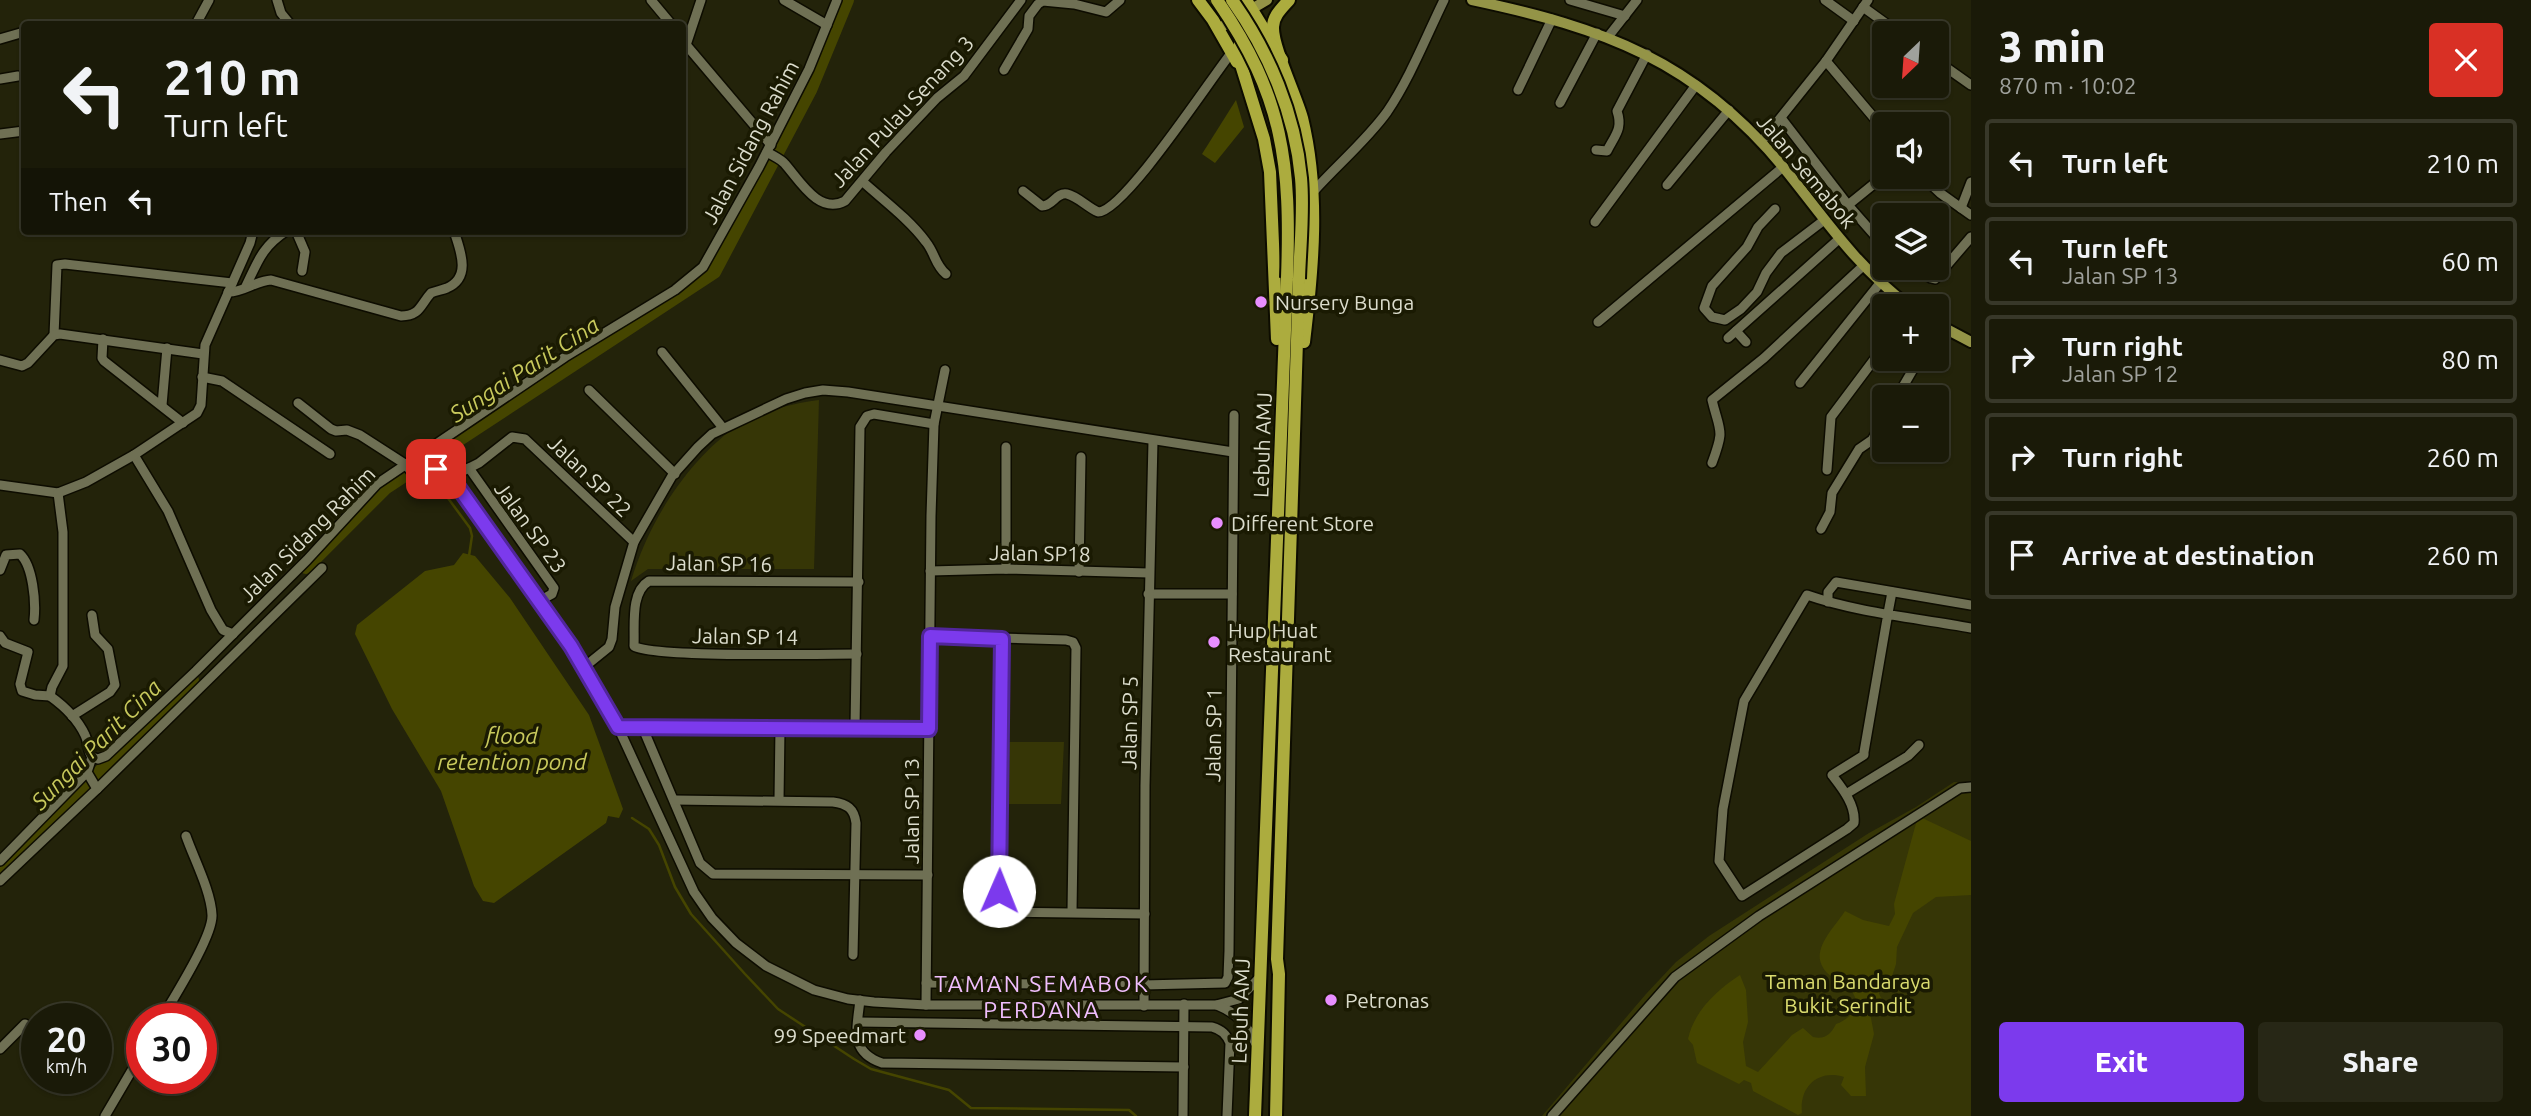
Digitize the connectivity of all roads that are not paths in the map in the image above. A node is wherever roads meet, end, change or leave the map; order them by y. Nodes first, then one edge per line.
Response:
1 (209, 0) edge
2 (276, 0) edge
3 (652, 0) edge
4 (701, 0) edge
5 (784, 0) edge
6 (837, 0) edge
7 (1021, 0) edge
8 (1120, 0) edge
9 (1198, 0) edge
10 (1217, 0) edge
11 (1233, 0) edge
12 (1267, 0) edge
13 (1289, 0) edge
14 (1444, 0) edge
15 (1472, 0) edge
16 (1570, 0) edge
17 (1637, 0) edge
18 (1825, 0) edge
19 (1248, 3) edge
20 (1865, 3) edge
21 (1552, 19) junction
22 (1622, 20) junction
23 (198, 21) edge
24 (287, 21) edge
25 (669, 21) edge
26 (1854, 21) junction
27 (1885, 21) edge
28 (1216, 24) junction
29 (827, 25) junction
30 (21, 33) edge
31 (1603, 35) junction
32 (686, 37) edge
33 (0, 38) edge
34 (686, 45) edge
35 (1232, 52) junction
36 (1647, 54) junction
37 (1282, 60) junction
38 (1825, 61) junction
39 (1004, 70) dead end
40 (1950, 70) edge
41 (18, 76) dead end
42 (1245, 76) junction
43 (0, 79) edge
44 (1696, 85) junction
45 (1971, 85) edge
46 (1518, 90) dead end
47 (1560, 103) dead end
48 (1730, 110) junction
49 (1872, 116) edge
50 (1781, 118) junction
51 (21, 131) edge
52 (0, 134) edge
53 (1761, 142) junction
54 (1596, 150) dead end
55 (772, 153) junction
56 (1783, 167) junction
57 (862, 181) junction
58 (1971, 182) edge
59 (1667, 185) dead end
60 (1872, 185) edge
61 (1938, 189) edge
62 (1023, 191) dead end
63 (1312, 191) junction
64 (1847, 205) junction
65 (1961, 208) junction
66 (1775, 209) dead end
67 (1971, 215) edge
68 (1823, 221) junction
69 (1595, 222) dead end
70 (1872, 233) edge
71 (252, 235) edge
72 (272, 235) edge
73 (280, 235) edge
74 (298, 235) edge
75 (455, 235) edge
76 (1971, 237) edge
77 (1839, 239) junction
78 (270, 242) junction
79 (1949, 265) edge
80 (1863, 266) junction
81 (302, 271) dead end
82 (946, 274) dead end
83 (1293, 279) junction
84 (1882, 280) edge
85 (1879, 283) junction
86 (246, 286) junction
87 (230, 288) junction
88 (1893, 294) edge
89 (1598, 322) dead end
90 (1949, 331) edge
91 (54, 335) junction
92 (103, 339) junction
93 (1746, 342) dead end
94 (1971, 342) edge
95 (167, 348) junction
96 (662, 352) dead end
97 (203, 354) junction
98 (0, 360) edge
99 (1872, 362) edge
100 (945, 370) dead end
101 (202, 377) junction
102 (1800, 383) dead end
103 (589, 390) dead end
104 (298, 404) dead end
105 (162, 405) junction
106 (938, 406) junction
107 (1234, 415) dead end
108 (183, 423) junction
109 (934, 424) junction
110 (723, 428) junction
111 (1287, 428) junction
112 (1872, 440) edge
113 (1153, 441) junction
114 (1006, 447) dead end
115 (1233, 452) junction
116 (330, 454) dead end
117 (134, 455) junction
118 (1081, 457) dead end
119 (1712, 463) dead end
120 (406, 465) junction
121 (469, 468) junction
122 (1827, 470) dead end
123 (675, 474) junction
124 (451, 477) junction
125 (0, 485) edge
126 (58, 493) junction
127 (1821, 529) dead end
128 (634, 542) junction
129 (322, 568) dead end
130 (1006, 569) junction
131 (0, 570) edge
132 (930, 571) junction
133 (1079, 572) junction
134 (1149, 573) junction
135 (859, 582) junction
136 (1892, 592) junction
137 (1148, 594) junction
138 (1232, 594) junction
139 (539, 601) junction
140 (1828, 602) junction
141 (1971, 605) edge
142 (1888, 613) junction
143 (92, 615) dead end
144 (34, 620) dead end
145 (1971, 628) edge
146 (233, 634) junction
147 (0, 636) edge
148 (930, 636) junction
149 (1002, 639) junction
150 (634, 646) joint
151 (857, 654) junction
152 (583, 668) junction
153 (50, 696) junction
154 (72, 716) junction
155 (642, 726) junction
156 (618, 727) junction
157 (855, 727) junction
158 (780, 728) junction
159 (929, 729) junction
160 (1919, 745) dead end
161 (89, 766) junction
162 (1971, 787) edge
163 (97, 788) junction
164 (1846, 793) junction
165 (674, 800) junction
166 (779, 800) junction
167 (186, 836) dead end
168 (0, 861) edge
169 (855, 875) junction
170 (928, 875) junction
171 (0, 881) edge
172 (1072, 912) junction
173 (1145, 914) junction
174 (853, 955) dead end
175 (1260, 976) junction
176 (926, 983) junction
177 (1143, 985) junction
178 (860, 1000) junction
179 (170, 1003) edge
180 (1184, 1004) junction
181 (926, 1005) junction
182 (1216, 1005) junction
183 (1143, 1006) junction
184 (858, 1023) junction
185 (1184, 1025) junction
186 (21, 1028) edge
187 (1258, 1048) junction
188 (0, 1049) edge
189 (1184, 1067) junction
190 (126, 1081) edge
191 (105, 1116) edge
192 (1183, 1116) edge
193 (1227, 1116) edge
194 (1255, 1116) edge
195 (1276, 1116) edge
196 (1552, 1116) edge

1 - 23 street
2 - 24 street
3 - 25 street
4 - 32 street
5 - 29 street
6 - 29 street, Jalan Sidang Rahim
7 - 57 street, Jalan Pulau Senang 3
8 - 39 street
9 - 28 highway
10 - 83 highway, Lebuh AMJ, bridge
11 - 83 highway, Lebuh AMJ, bridge
12 - 19 main road
13 - 37 highway
14 - 63 street
15 - 21 main road, Jalan Semabok
16 - 22 street
17 - 22 street
18 - 26 street
19 - 28 main road
19 - 37 highway
20 - 26 street
20 - 27 street
21 - 31 main road, Jalan Semabok
21 - 46 street
22 - 31 street
26 - 38 street
28 - 35 highway
29 - 55 street, Jalan Sidang Rahim
30 - 33 street
31 - 36 main road, Jalan Semabok
31 - 47 street
34 - 55 street
35 - 42 highway
35 - 62 street
36 - 44 main road, Jalan Semabok
36 - 54 street
37 - 42 highway
37 - 63 highway
38 - 49 street
38 - 50 street
40 - 45 street
41 - 43 street
42 - 111 highway
44 - 48 main road, Jalan Semabok
44 - 69 street
48 - 53 main road, Jalan Semabok
48 - 59 street
50 - 53 street
50 - 64 street, Jalan Semabok
51 - 52 street
53 - 56 main road, Jalan Semabok
55 - 57 street, Jalan Pulau Senang 3
55 - 120 street, Jalan Sidang Rahim
56 - 68 main road, Jalan Semabok
56 - 89 street
57 - 82 street
58 - 65 street
60 - 64 street
61 - 65 street
63 - 111 highway
64 - 70 street, Jalan Semabok
65 - 67 street
66 - 68 street
68 - 77 main road, Jalan Semabok
71 - 87 street
72 - 78 street
73 - 78 street
74 - 81 street
75 - 86 street
76 - 79 street
77 - 80 main road, Jalan Semabok
77 - 93 street
78 - 86 street
80 - 85 main road, Jalan Semabok
80 - 119 street
83 - 111 highway, Lebuh AMJ
84 - 85 street
85 - 88 main road, Jalan Semabok
85 - 102 street
86 - 87 street
87 - 91 street
87 - 97 street
90 - 94 main road
91 - 92 street
91 - 98 street
92 - 95 street
92 - 105 street
95 - 97 street
95 - 105 street
96 - 110 street
97 - 101 street
99 - 122 street
100 - 106 street, Jalan SP 13
101 - 108 street
101 - 116 street
103 - 123 street
104 - 120 street
105 - 108 street
106 - 109 street, Jalan SP 13
106 - 110 street
106 - 113 street
107 - 115 street, Jalan SP 1
108 - 117 street
109 - 132 street, Jalan SP 13
109 - 135 street
110 - 123 street
111 - 175 highway, Lebuh AMJ
111 - 195 highway, Lebuh AMJ
112 - 127 street
113 - 115 street
113 - 134 street, Jalan SP 5
114 - 130 street
115 - 138 street, Jalan SP 1
117 - 126 street
117 - 146 street
118 - 133 street
120 - 124 street
120 - 146 street, Jalan Sidang Rahim
121 - 124 street, Jalan SP 22
121 - 128 street, Jalan SP 22
121 - 139 street, Jalan SP 23
123 - 128 street
124 - 139 street
125 - 126 street
126 - 153 street
128 - 152 street
129 - 163 street
130 - 132 street, Jalan SP18
130 - 133 street, Jalan SP18
131 - 144 street
132 - 148 street, Jalan SP 13
133 - 134 street, Jalan SP18
134 - 137 street, Jalan SP 5
135 - 150 street, Jalan SP 16
135 - 151 street
136 - 140 street
136 - 141 street
136 - 142 street
137 - 138 street
137 - 173 street, Jalan SP 5
138 - 177 street, Jalan SP 1
139 - 152 street
140 - 142 street
140 - 164 street
142 - 145 street
142 - 164 street
143 - 154 street
146 - 161 street, Jalan Sidang Rahim
147 - 153 street
148 - 149 street
148 - 159 street, Jalan SP 13
149 - 172 street
149 - 172 street
150 - 151 street, Jalan SP 14
151 - 157 street
152 - 156 street
153 - 154 street
154 - 161 street
155 - 156 street
155 - 158 street
155 - 165 street
156 - 178 street
157 - 158 street
157 - 159 street
158 - 166 street
159 - 170 street, Jalan SP 13
160 - 164 street
161 - 163 street
161 - 168 street, Jalan Sidang Rahim
162 - 196 street
163 - 171 street
165 - 166 street
165 - 169 street
166 - 169 street
167 - 179 street
169 - 170 street
169 - 174 street
170 - 176 street, Jalan SP 13
172 - 173 street
173 - 177 street, Jalan SP 5
175 - 182 street
175 - 187 highway, Lebuh AMJ
176 - 177 street
176 - 181 street, Jalan SP 13
177 - 183 street, Jalan SP 5
178 - 181 street
178 - 184 street
180 - 182 street
180 - 183 street
180 - 185 street
181 - 183 street
182 - 187 street
184 - 185 street
184 - 189 street
185 - 189 street
185 - 193 street
186 - 188 street
187 - 194 highway, Lebuh AMJ
189 - 192 street
190 - 191 street

